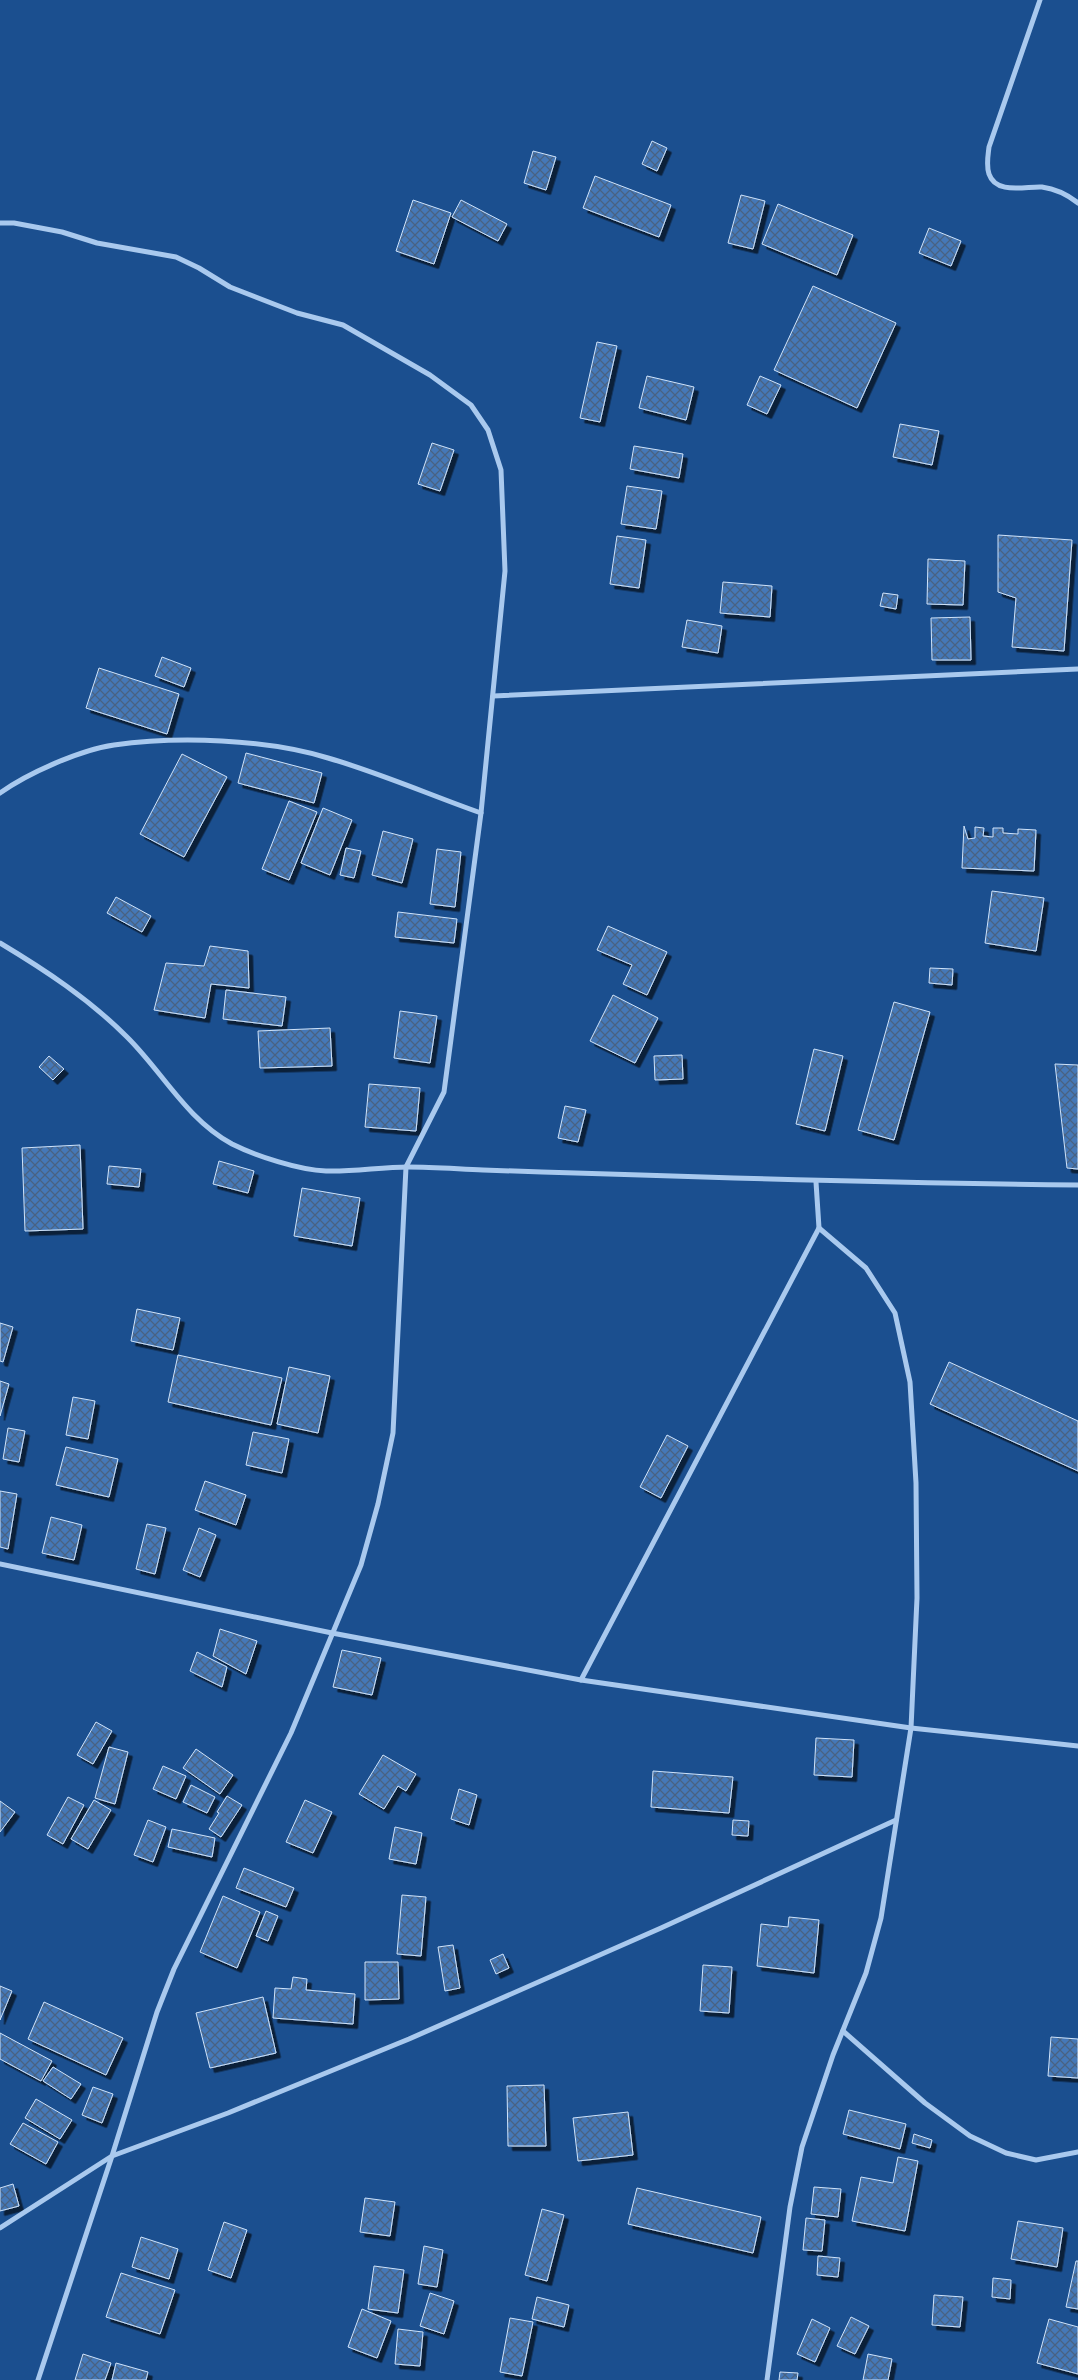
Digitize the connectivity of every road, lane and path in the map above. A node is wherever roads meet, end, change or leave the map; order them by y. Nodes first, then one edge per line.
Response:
1 (1040, 0) edge
2 (1078, 204) edge
3 (0, 222) edge
4 (1078, 669) edge
5 (493, 696) junction
6 (0, 793) edge
7 (481, 813) junction
8 (0, 943) edge
9 (406, 1167) junction
10 (816, 1182) junction
11 (1078, 1185) edge
12 (819, 1228) junction
13 (0, 1564) edge
14 (332, 1633) junction
15 (581, 1680) junction
16 (910, 1728) junction
17 (1078, 1746) edge
18 (896, 1820) junction
19 (843, 2031) junction
20 (1078, 2152) edge
21 (112, 2156) junction
22 (0, 2228) edge
23 (38, 2380) edge
24 (767, 2380) edge

1 - 2 street
3 - 5 street
4 - 5 street
5 - 7 street
6 - 7 street
7 - 9 street
8 - 9 street
9 - 10 street
9 - 14 street
10 - 11 street
10 - 12 street
12 - 15 street
12 - 16 street
13 - 14 street
14 - 15 street
14 - 21 street
15 - 16 street
16 - 17 street
16 - 18 street
18 - 19 street
18 - 21 street
19 - 20 street
19 - 24 street
21 - 22 street
21 - 23 street

